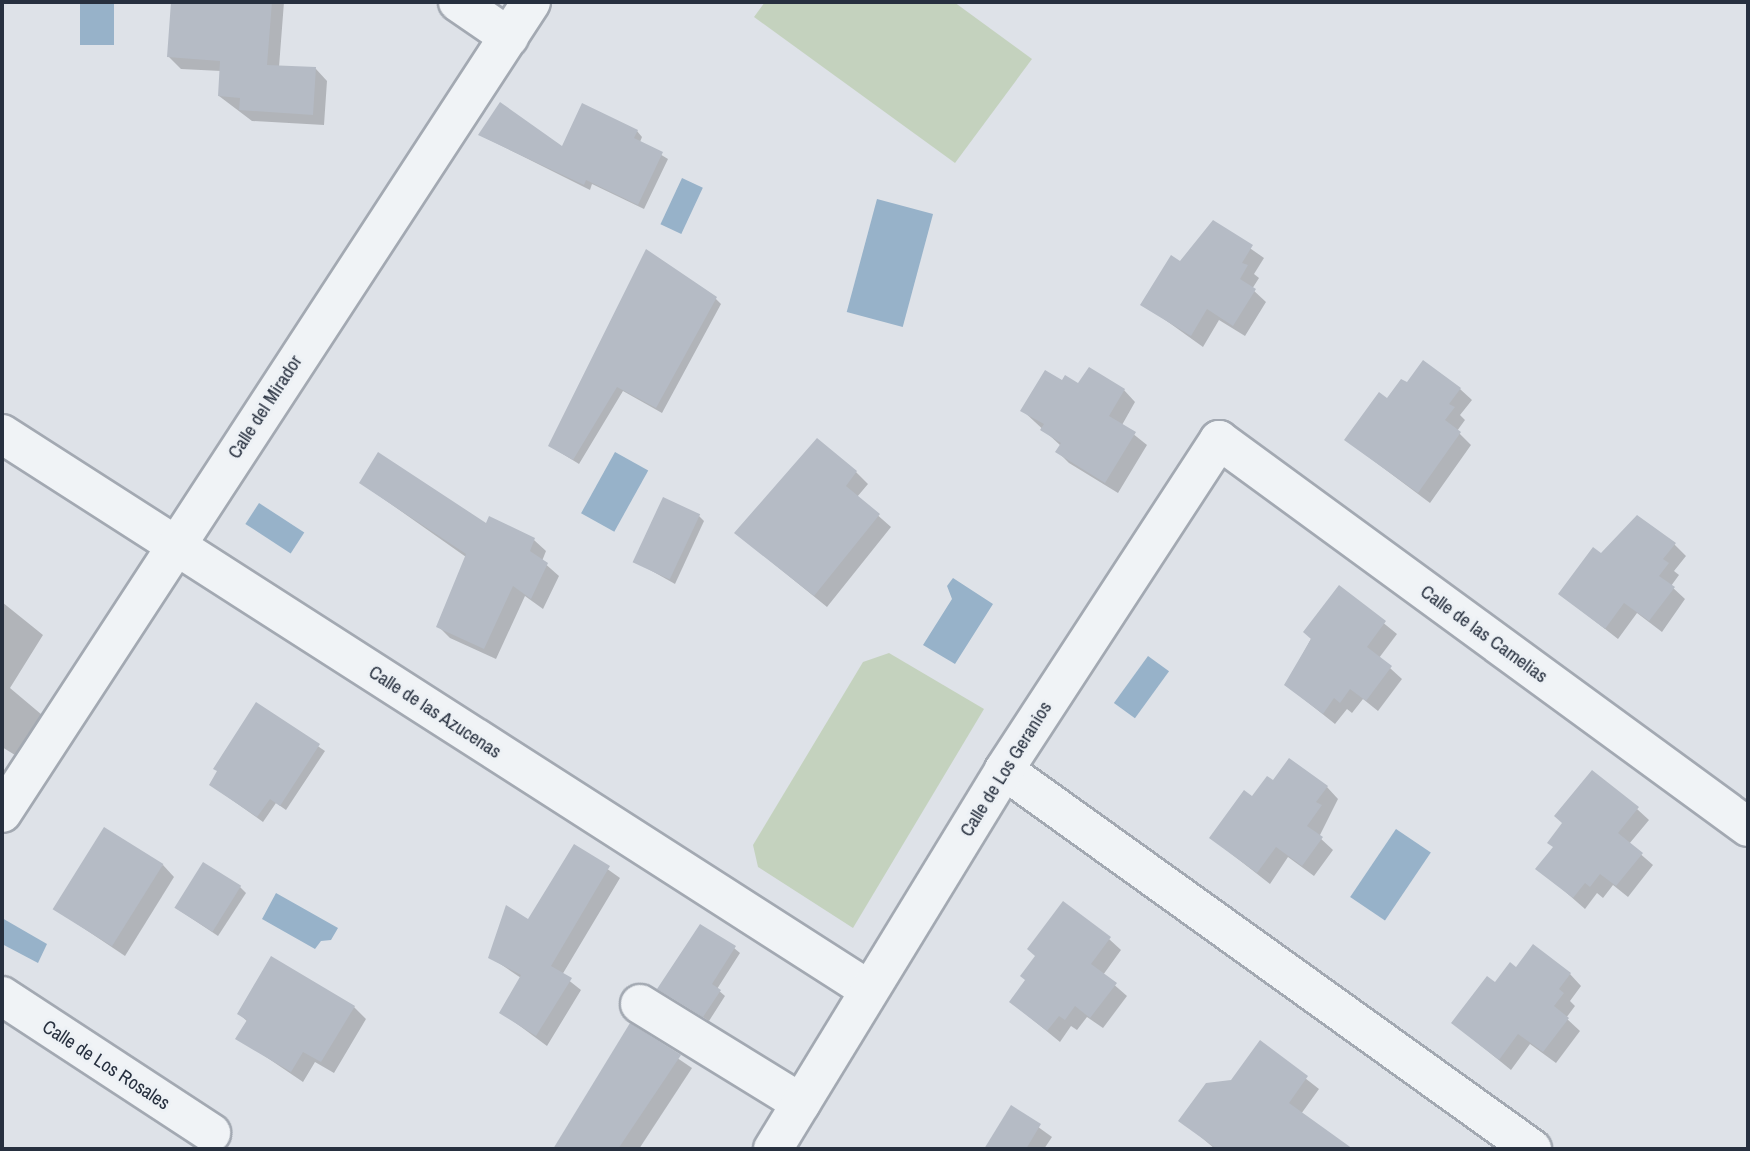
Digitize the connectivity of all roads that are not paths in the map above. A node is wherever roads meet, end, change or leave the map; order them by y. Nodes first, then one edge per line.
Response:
1 (458, 2) edge
2 (531, 2) edge
3 (509, 37) junction
4 (2, 434) edge
5 (1219, 440) joint
6 (174, 545) junction
7 (1004, 770) junction
8 (2, 813) edge
9 (1748, 827) edge
10 (869, 990) junction
11 (2, 996) edge
12 (640, 1004) dead end
13 (801, 1104) junction
14 (211, 1133) dead end
15 (773, 1149) edge
16 (1532, 1149) edge

1 - 3 street
2 - 3 street, Calle del Mirador
3 - 6 street, Calle del Mirador
4 - 6 street, Calle de las Azucenas
5 - 7 street, Calle de Los Geranios
5 - 9 street, Calle de las Camelias
6 - 8 street, Calle del Mirador
6 - 10 street, Calle de las Azucenas
7 - 10 street, Calle de Los Geranios
7 - 16 street
10 - 13 street, Calle de Los Geranios
11 - 14 street, Calle de Los Rosales
12 - 13 street
13 - 15 street, Calle de Los Geranios

